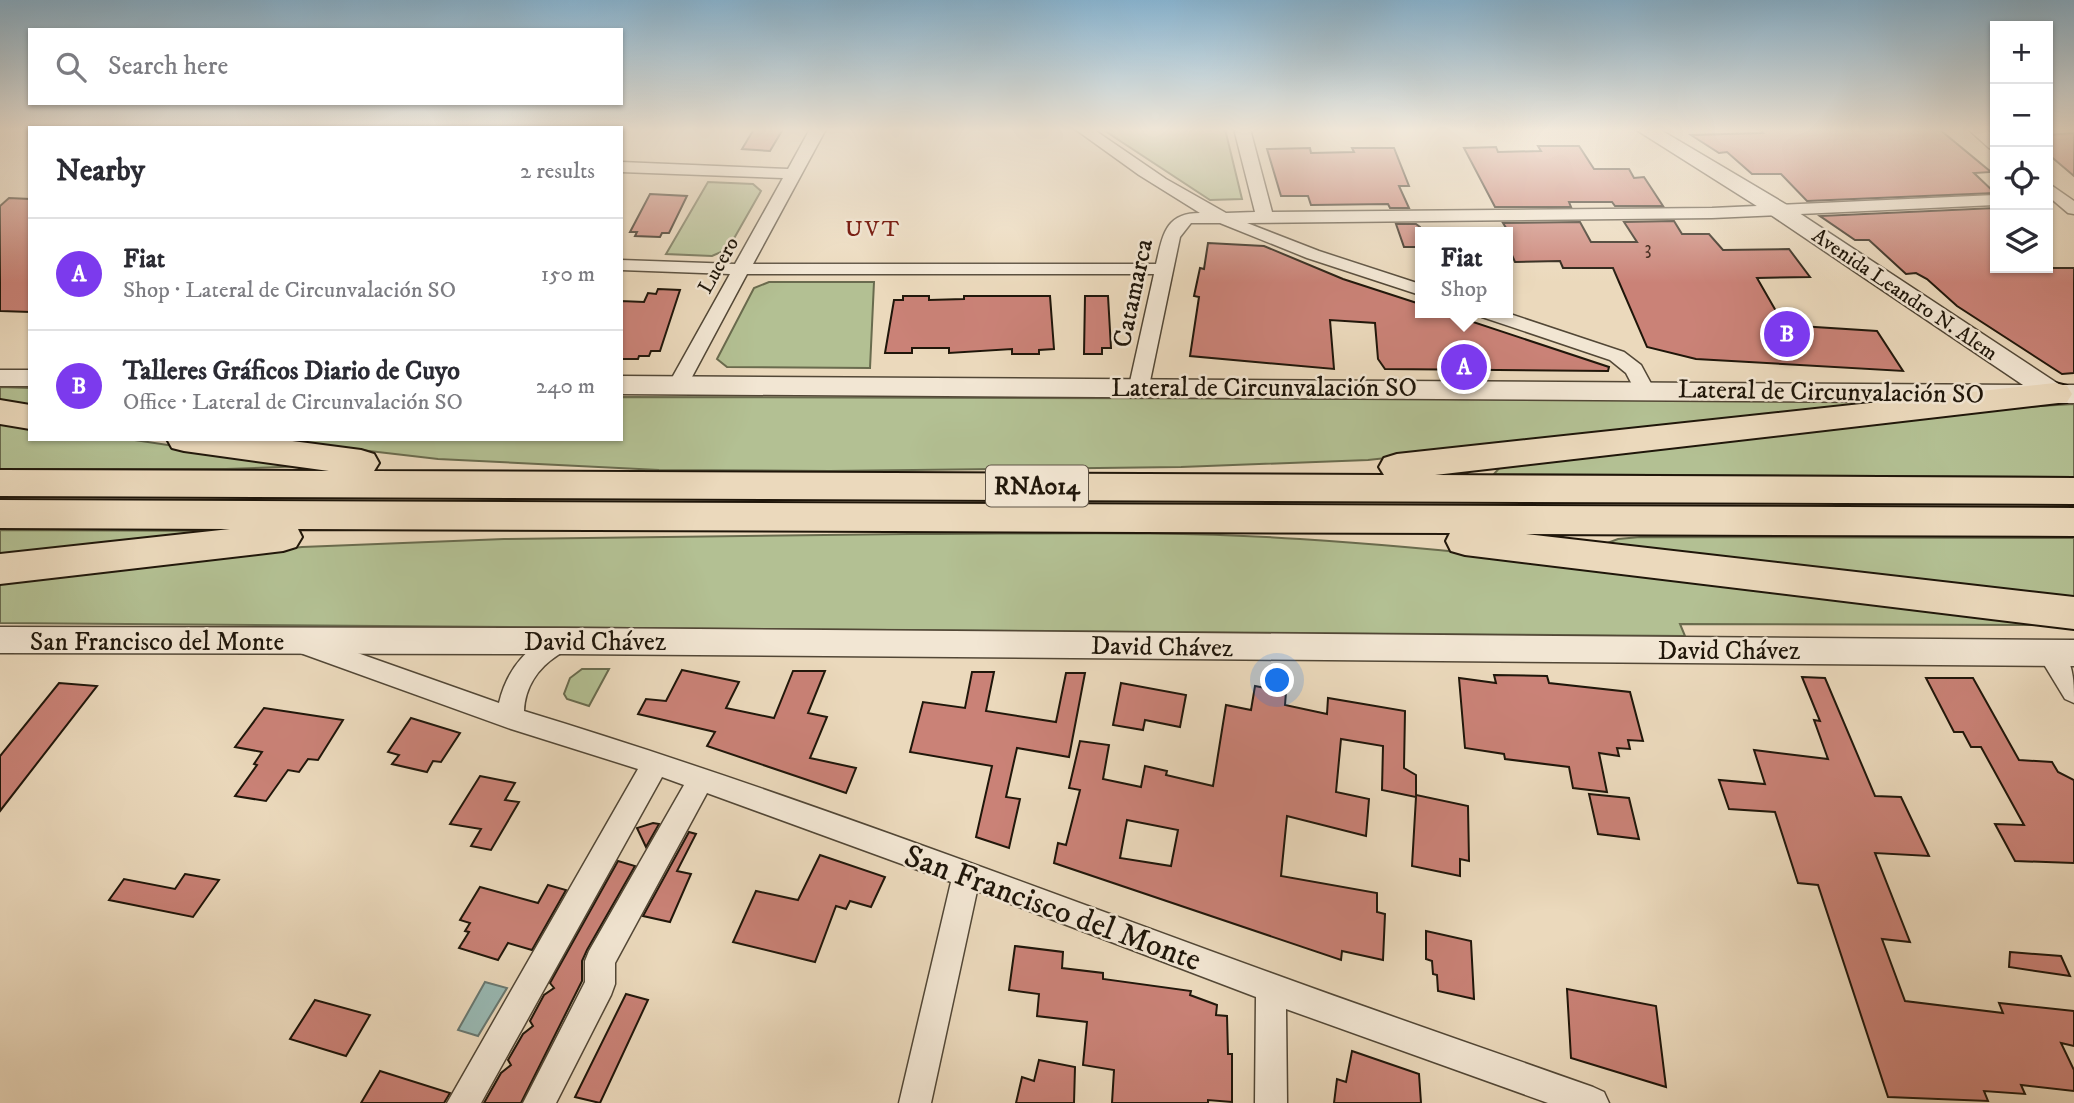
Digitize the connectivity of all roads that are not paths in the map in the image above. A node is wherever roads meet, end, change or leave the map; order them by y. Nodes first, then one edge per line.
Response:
1 (789, 180) edge
2 (1160, 180) edge
3 (1255, 180) edge
4 (1730, 180) edge
5 (2053, 195) edge
6 (1990, 200) edge
7 (2074, 209) edge
8 (1779, 210) junction
9 (1265, 217) junction
10 (1222, 218) junction
11 (623, 265) edge
12 (741, 269) junction
13 (1164, 269) junction
14 (1415, 288) edge
15 (1504, 318) edge
16 (0, 378) edge
17 (28, 378) edge
18 (623, 385) edge
19 (678, 386) junction
20 (1139, 386) junction
21 (1644, 389) junction
22 (2065, 394) edge
23 (0, 412) edge
24 (28, 417) edge
25 (200, 441) edge
26 (0, 483) edge
27 (639, 485) junction
28 (1146, 487) junction
29 (2074, 491) edge
30 (0, 514) edge
31 (545, 516) junction
32 (1184, 518) junction
33 (2074, 522) edge
34 (0, 569) edge
35 (2074, 613) edge
36 (0, 640) edge
37 (291, 640) junction
38 (564, 641) junction
39 (2061, 653) edge
40 (2074, 692) edge
41 (511, 718) junction
42 (656, 763) junction
43 (701, 779) junction
44 (967, 874) junction
45 (1270, 988) junction
46 (463, 1103) edge
47 (538, 1103) edge
48 (915, 1103) edge
49 (1271, 1103) edge
50 (1593, 1103) edge

1 - 12 street, Lucero
2 - 10 street
3 - 9 street
4 - 8 street, Avenida Leandro N. Alem
5 - 7 street
6 - 8 street
8 - 9 street
8 - 22 street, Avenida Leandro N. Alem
9 - 10 street
10 - 13 street, Catamarca
10 - 14 street
11 - 12 street
12 - 13 street
12 - 19 street, Lucero
13 - 20 street, Catamarca
15 - 21 street
16 - 17 street
18 - 19 street, Lateral de Circunvalación SO
19 - 20 street, Lateral de Circunvalación SO
20 - 21 street, Lateral de Circunvalación SO
21 - 22 street, Lateral de Circunvalación SO
22 - 28 highway
23 - 24 highway
25 - 27 highway
26 - 27 highway, RNA014
27 - 28 highway, RNA014
28 - 29 highway, RNA014
30 - 31 highway, RNA014
31 - 32 highway, RNA014
31 - 34 highway
32 - 33 highway, RNA014
32 - 35 highway
36 - 37 street, San Francisco del Monte
37 - 38 street, David Chávez
37 - 41 street, San Francisco del Monte
38 - 39 street, David Chávez
38 - 41 street
39 - 40 street
41 - 42 street, San Francisco del Monte
42 - 43 street, San Francisco del Monte
42 - 46 street
43 - 44 street, San Francisco del Monte
43 - 47 street
44 - 45 street, San Francisco del Monte
44 - 48 street
45 - 49 street
45 - 50 street, San Francisco del Monte

